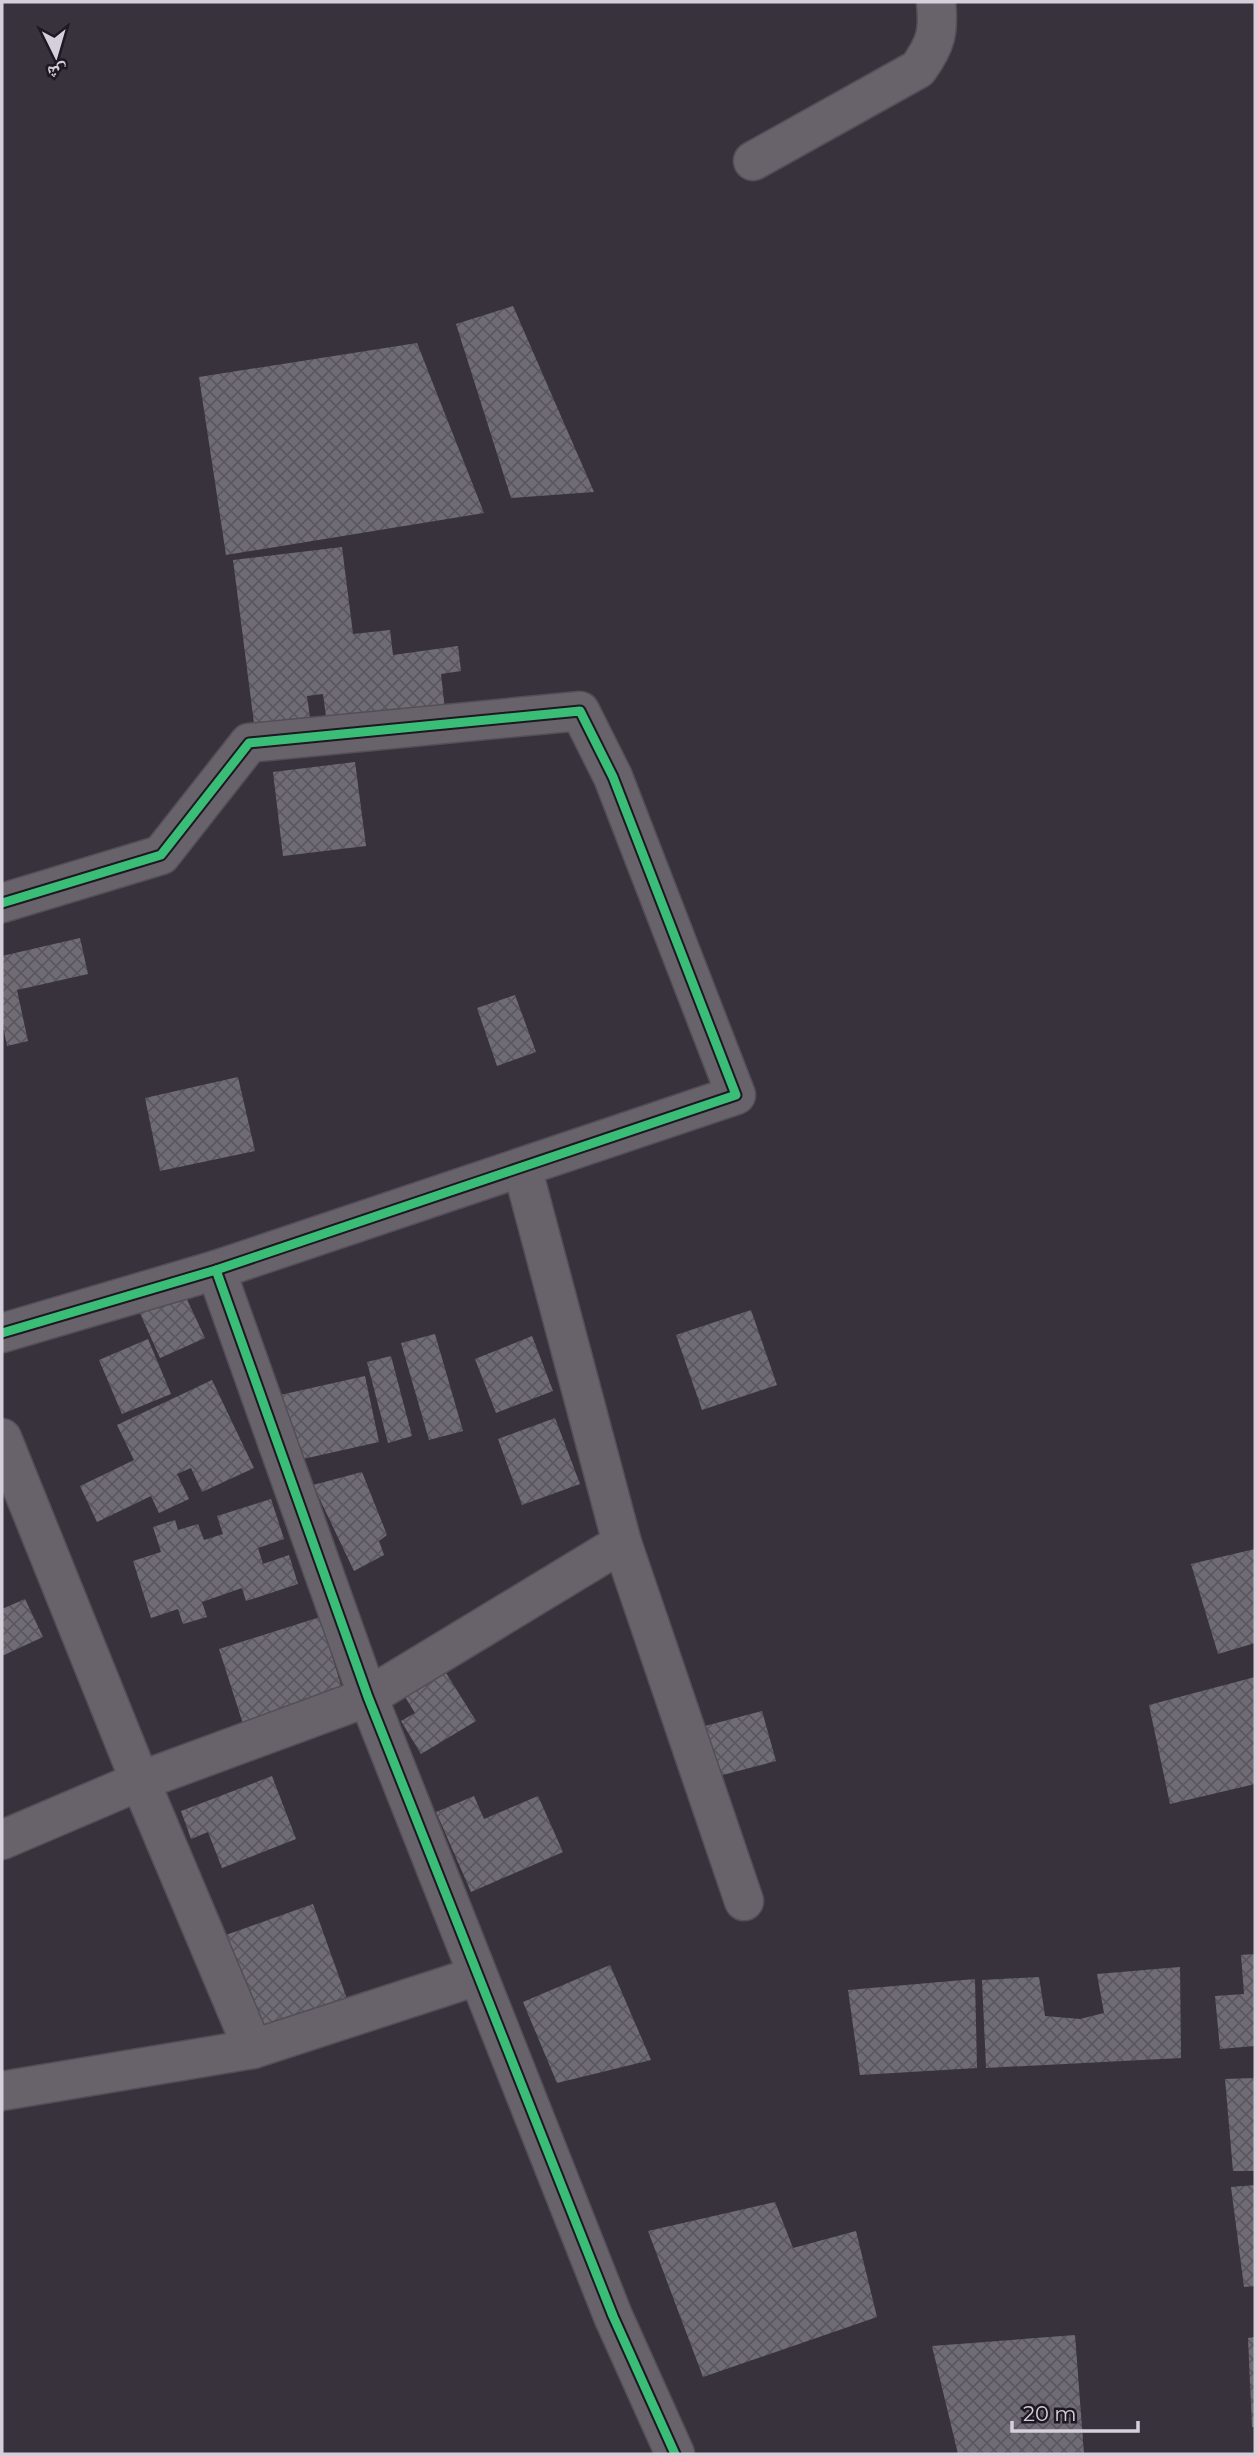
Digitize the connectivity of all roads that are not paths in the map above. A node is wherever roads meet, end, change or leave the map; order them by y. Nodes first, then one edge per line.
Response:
1 (936, 2) edge
2 (754, 161) dead end
3 (2, 903) edge
4 (522, 1167) junction
5 (216, 1270) junction
6 (2, 1333) edge
7 (2, 1438) edge
8 (622, 1543) junction
9 (368, 1697) junction
10 (140, 1781) junction
11 (2, 1840) edge
12 (744, 1900) dead end
13 (477, 1976) junction
14 (253, 2049) junction
15 (3, 2088) edge
16 (675, 2454) edge

1 - 2 street
3 - 4 street
4 - 5 street
4 - 8 street
5 - 6 street
5 - 9 street
7 - 10 street
8 - 9 street
8 - 12 street
9 - 10 street
9 - 13 street
10 - 11 street
10 - 14 street
13 - 14 street
13 - 16 street
14 - 15 street

